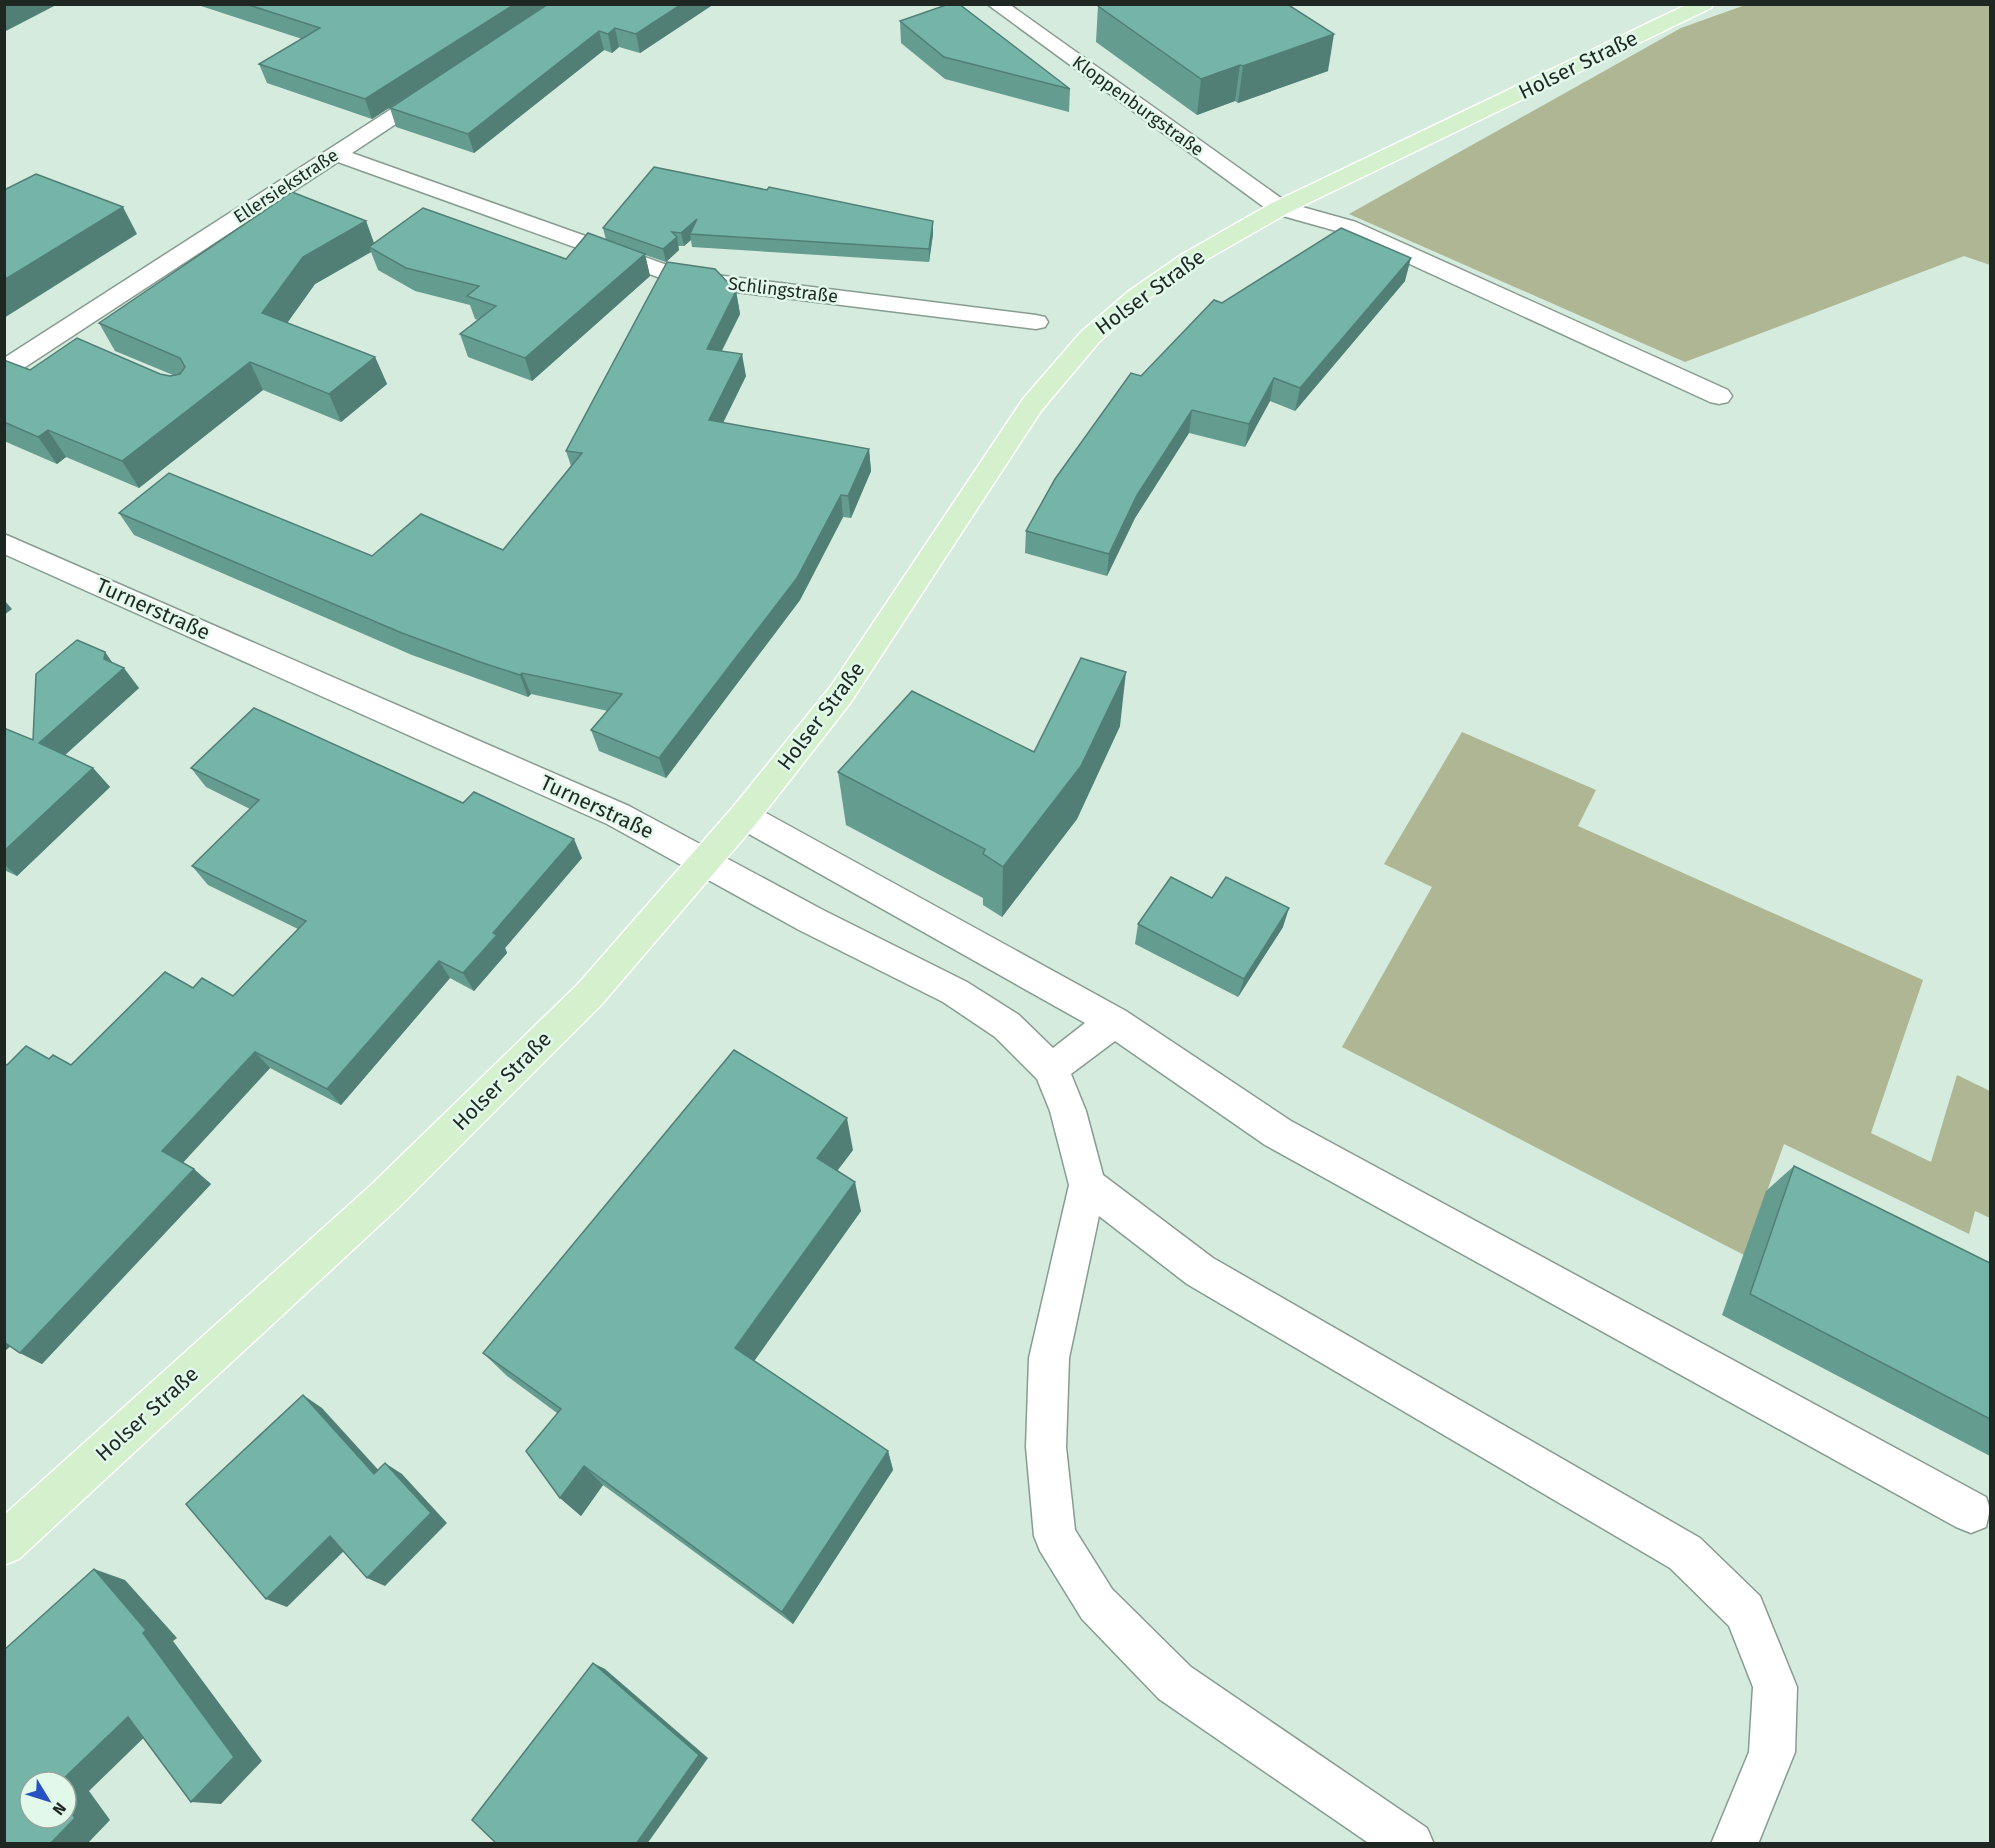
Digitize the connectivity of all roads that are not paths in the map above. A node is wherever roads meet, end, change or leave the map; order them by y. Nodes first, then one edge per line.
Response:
1 (996, 4) edge
2 (1704, 4) edge
3 (451, 80) edge
4 (335, 154) junction
5 (1280, 208) junction
6 (1036, 322) dead end
7 (4, 369) edge
8 (1719, 396) dead end
9 (4, 543) edge
10 (744, 816) junction
11 (705, 861) junction
12 (1114, 1022) junction
13 (1050, 1069) junction
14 (1087, 1185) junction
15 (1971, 1512) dead end
16 (4, 1544) edge
17 (1411, 1844) edge
18 (1734, 1844) edge

1 - 5 street, Kloppenburgstraße
2 - 5 main road, Holser Straße
3 - 4 street, Ellersiekstraße
4 - 6 street, Schlingstraße
4 - 7 street, Ellersiekstraße
5 - 8 street, Kloppenburgstraße
5 - 10 main road, Holser Straße
9 - 11 street, Turnerstraße
10 - 11 main road, Holser Straße
10 - 12 street
11 - 13 street, Turnerstraße
11 - 16 main road, Holser Straße
12 - 13 street
12 - 15 street
13 - 14 street, Turnerstraße
14 - 17 street
14 - 18 street

